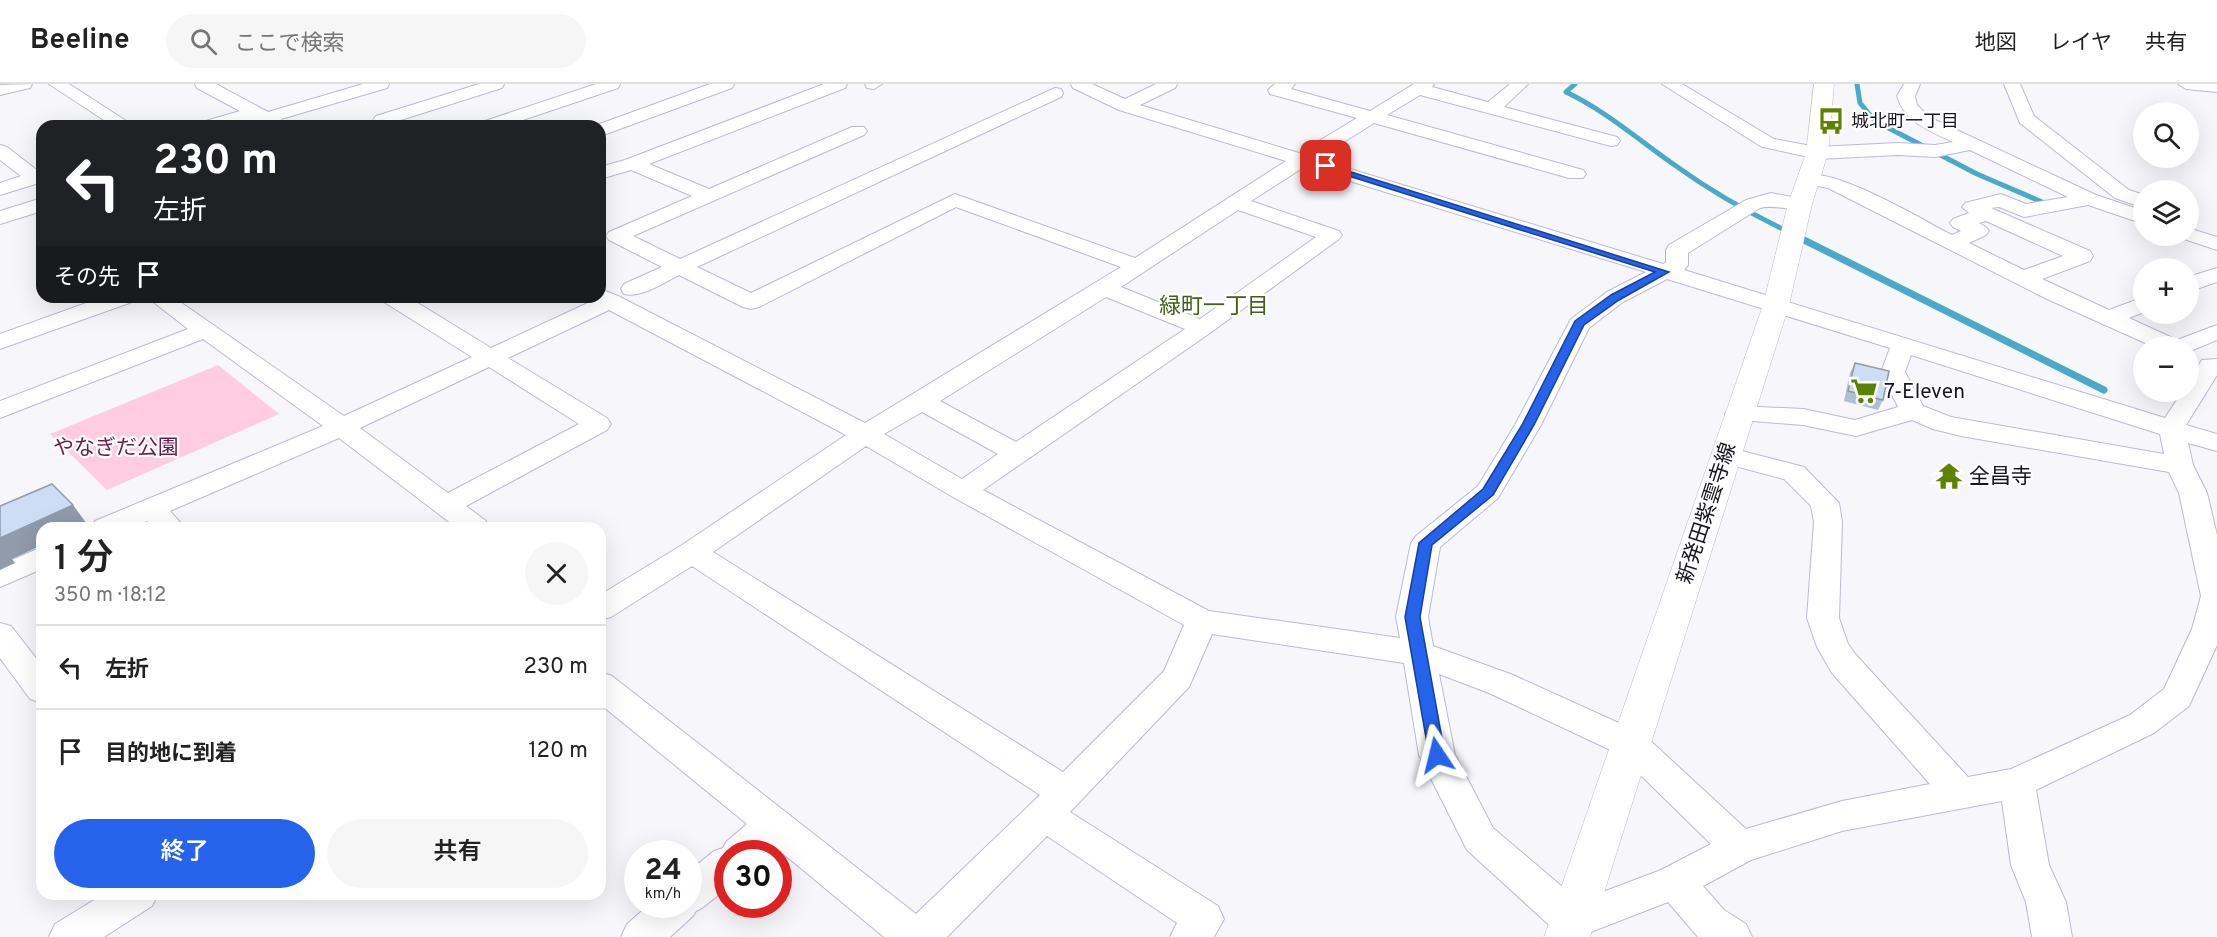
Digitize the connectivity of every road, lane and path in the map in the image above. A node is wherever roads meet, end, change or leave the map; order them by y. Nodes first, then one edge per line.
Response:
1 (24, 84) edge
2 (57, 84) edge
3 (203, 84) edge
4 (381, 84) edge
5 (496, 84) edge
6 (612, 84) edge
7 (726, 84) edge
8 (839, 84) edge
9 (1079, 84) edge
10 (1169, 84) edge
11 (1287, 84) edge
12 (1520, 84) edge
13 (1670, 84) edge
14 (1824, 84) edge
15 (1912, 84) edge
16 (2012, 84) edge
17 (2186, 84) edge
18 (1423, 86) edge
19 (2217, 87) edge
20 (0, 90) edge
21 (336, 98) junction
22 (1125, 106) junction
23 (1492, 108) junction
24 (1376, 117) junction
25 (268, 119) edge
26 (115, 120) edge
27 (382, 120) edge
28 (396, 120) edge
29 (506, 120) edge
30 (606, 128) edge
31 (858, 131) dead end
32 (1611, 141) dead end
33 (1972, 144) junction
34 (0, 151) edge
35 (1817, 153) junction
36 (1303, 159) junction
37 (632, 164) junction
38 (606, 171) edge
39 (1576, 174) dead end
40 (36, 176) edge
41 (1810, 178) junction
42 (36, 180) edge
43 (6, 191) edge
44 (707, 195) junction
45 (2133, 198) edge
46 (2089, 199) junction
47 (1236, 203) junction
48 (36, 204) edge
49 (1800, 204) junction
50 (36, 207) edge
51 (1986, 214) junction
52 (2133, 214) edge
53 (0, 218) edge
54 (2199, 220) edge
55 (2217, 224) edge
56 (2199, 238) edge
57 (1950, 243) junction
58 (2217, 244) edge
59 (680, 266) junction
60 (1137, 266) junction
61 (1664, 272) junction
62 (2217, 274) edge
63 (2024, 279) junction
64 (2199, 281) edge
65 (1104, 288) junction
66 (614, 296) edge
67 (107, 303) edge
68 (166, 303) edge
69 (402, 303) edge
70 (600, 303) edge
71 (1776, 305) junction
72 (2133, 308) edge
73 (2109, 318) junction
74 (1202, 328) junction
75 (203, 331) junction
76 (2217, 332) edge
77 (2149, 336) edge
78 (2199, 339) edge
79 (0, 342) edge
80 (1903, 345) junction
81 (491, 357) junction
82 (2205, 363) edge
83 (922, 401) junction
84 (0, 410) edge
85 (1912, 411) junction
86 (1738, 414) junction
87 (342, 427) junction
88 (2172, 427) junction
89 (865, 434) junction
90 (2217, 443) edge
91 (1016, 453) junction
92 (1726, 455) junction
93 (2197, 486) edge
94 (963, 491) junction
95 (447, 505) junction
96 (150, 507) junction
97 (118, 522) edge
98 (165, 522) edge
99 (468, 522) edge
100 (692, 552) junction
101 (36, 560) edge
102 (0, 577) edge
103 (606, 605) edge
104 (1202, 621) junction
105 (0, 634) edge
106 (1418, 653) junction
107 (36, 682) edge
108 (606, 690) edge
109 (1630, 744) junction
110 (2017, 783) junction
111 (1960, 793) junction
112 (1055, 804) junction
113 (774, 824) junction
114 (755, 840) edge
115 (1740, 847) junction
116 (714, 875) edge
117 (1675, 882) junction
118 (702, 884) edge
119 (128, 900) edge
120 (663, 918) edge
121 (1570, 929) edge
122 (69, 937) edge
123 (641, 937) edge
124 (914, 937) edge
125 (920, 937) edge
126 (1190, 937) edge
127 (1732, 937) edge
128 (2052, 937) edge

1 - 20 street
2 - 26 street
3 - 25 street
4 - 21 street
5 - 28 street
6 - 29 street
7 - 30 street
8 - 37 street
9 - 22 street
9 - 59 street
10 - 22 street
11 - 24 street
12 - 23 street
13 - 35 street
14 - 35 main road, 新発田紫雲寺線
15 - 33 street
16 - 45 street
17 - 19 street
18 - 23 street
18 - 24 street
21 - 25 street
21 - 27 street
22 - 36 street
23 - 32 street
24 - 36 street
24 - 39 street
31 - 44 street
33 - 35 street
33 - 46 street
34 - 40 street
35 - 41 main road, 新発田紫雲寺線
36 - 47 street
36 - 61 street
37 - 38 street
37 - 44 street
41 - 49 main road, 新発田紫雲寺線
41 - 57 street
42 - 43 street
43 - 48 street
44 - 59 street
46 - 51 street
46 - 52 street
47 - 60 street
47 - 74 street
49 - 61 street
49 - 71 main road, 新発田紫雲寺線
50 - 53 street
51 - 57 street
51 - 63 street
54 - 55 street
56 - 58 street
57 - 63 street
59 - 60 street
59 - 66 street
60 - 65 street
61 - 71 street
61 - 106 street
62 - 64 street
63 - 73 street
65 - 74 street
65 - 83 street
66 - 89 street
67 - 79 street
68 - 75 street
69 - 81 street
70 - 81 street
71 - 80 street
71 - 86 main road, 新発田紫雲寺線
72 - 73 street
73 - 77 street
74 - 91 street
75 - 84 street
75 - 87 street
76 - 78 street
80 - 85 street
80 - 88 street
81 - 87 street
81 - 95 street
82 - 88 street
83 - 89 street
83 - 91 street
85 - 86 street
85 - 93 street
86 - 92 main road, 新発田紫雲寺線
87 - 95 street
87 - 96 street
88 - 90 street
88 - 93 street
89 - 94 street
89 - 100 street
91 - 94 street
92 - 109 main road, 新発田紫雲寺線
92 - 111 street
93 - 110 street
94 - 104 street
95 - 99 street
96 - 97 street
96 - 98 street
100 - 103 street
100 - 112 street
101 - 102 street
104 - 106 street
104 - 112 street
105 - 107 street
106 - 109 street
106 - 121 street
108 - 113 street
109 - 115 street
109 - 121 main road, 新発田紫雲寺線
110 - 111 street
110 - 128 street
111 - 115 street
112 - 125 street
112 - 126 street
113 - 114 street
113 - 124 street
115 - 117 street
116 - 118 street
117 - 121 street
117 - 127 street
119 - 122 street
120 - 123 street

